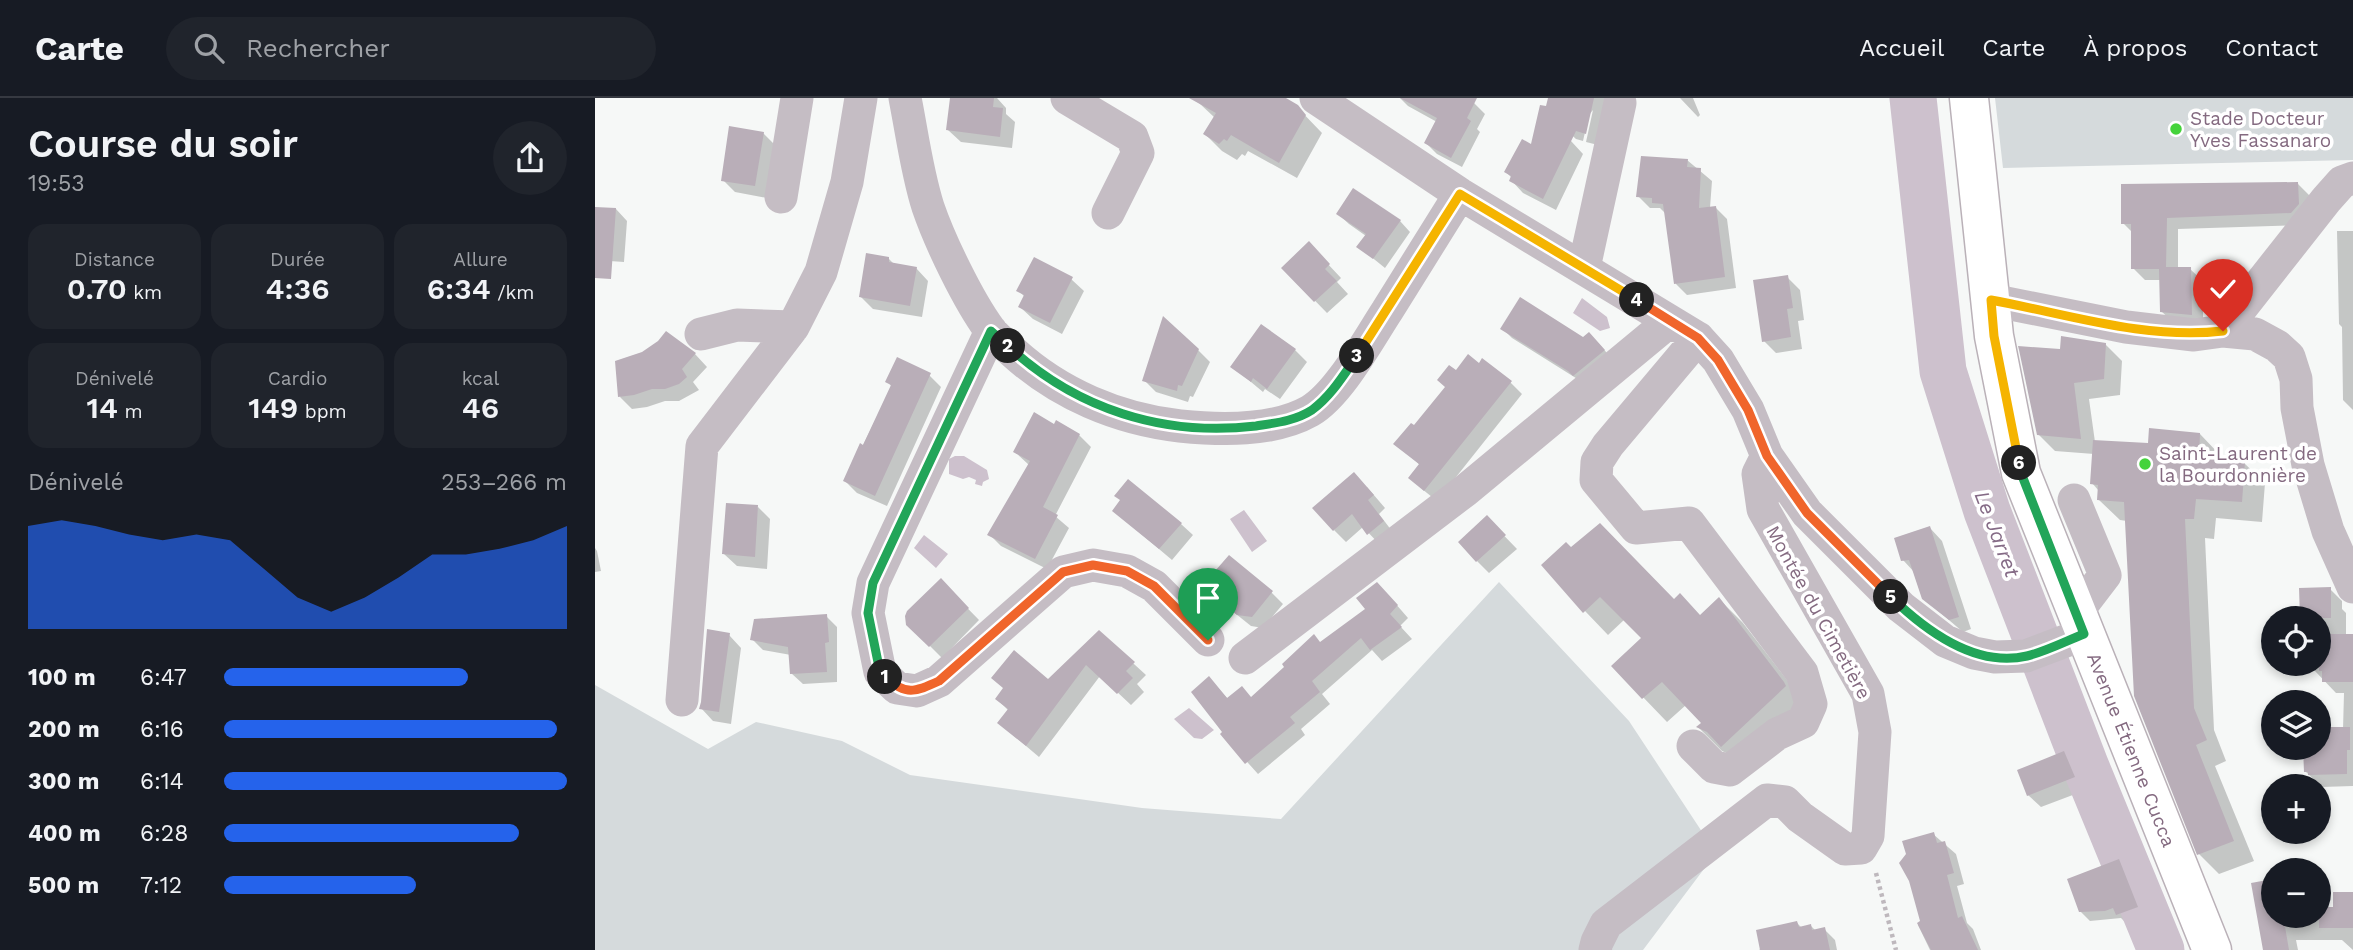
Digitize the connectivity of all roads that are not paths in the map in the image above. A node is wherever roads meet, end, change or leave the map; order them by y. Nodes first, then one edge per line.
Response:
1 (797, 98) edge
2 (861, 98) edge
3 (905, 98) edge
4 (1067, 98) edge
5 (1316, 98) edge
6 (1969, 98) edge
7 (1620, 103) dead end
8 (2353, 178) edge
9 (1460, 194) junction
10 (781, 197) dead end
11 (1108, 213) dead end
12 (1584, 268) junction
13 (1991, 300) junction
14 (1670, 321) junction
15 (793, 327) junction
16 (991, 331) junction
17 (2223, 331) junction
18 (701, 334) dead end
19 (1698, 338) junction
20 (1767, 456) junction
21 (2074, 500) dead end
22 (2353, 587) edge
23 (2074, 630) junction
24 (1208, 640) dead end
25 (1245, 658) dead end
26 (682, 700) dead end
27 (1693, 747) dead end
28 (1595, 950) edge
29 (2212, 950) edge

1 - 10 street
2 - 15 street
3 - 16 street
4 - 11 street
5 - 9 street
6 - 13 main road, Avenue Étienne Cucca
7 - 12 street
8 - 17 street
9 - 12 street
9 - 16 street
12 - 14 street
13 - 17 street
13 - 23 main road, Avenue Étienne Cucca
14 - 19 street
14 - 25 street
15 - 18 street
15 - 26 street
16 - 24 street
17 - 22 street
19 - 20 street
19 - 27 street
20 - 23 street
20 - 28 street, Montée du Cimetière
21 - 23 street
23 - 29 main road, Avenue Étienne Cucca

